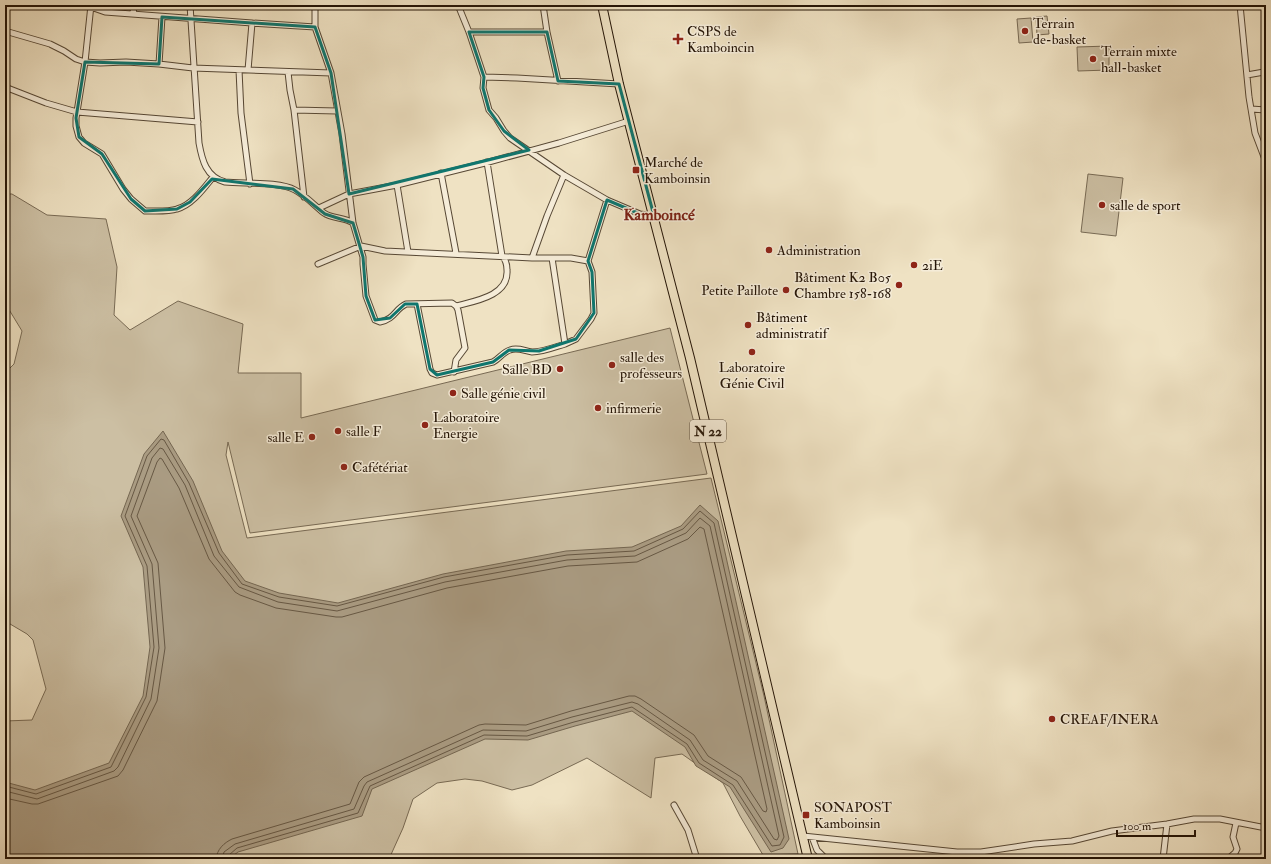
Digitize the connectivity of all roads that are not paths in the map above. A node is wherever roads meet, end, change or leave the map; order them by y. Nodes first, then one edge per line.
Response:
1 (84, 5) edge
2 (134, 5) edge
3 (190, 5) edge
4 (315, 5) edge
5 (458, 5) edge
6 (543, 5) edge
7 (602, 5) edge
8 (1240, 5) edge
9 (91, 6) edge
10 (133, 14) junction
11 (162, 17) junction
12 (191, 19) junction
13 (252, 23) junction
14 (315, 27) junction
15 (5, 31) edge
16 (469, 32) junction
17 (547, 32) junction
18 (85, 62) junction
19 (159, 64) junction
20 (193, 68) junction
21 (1266, 68) edge
22 (239, 70) junction
23 (248, 70) junction
24 (288, 72) junction
25 (331, 73) junction
26 (1247, 75) junction
27 (484, 77) junction
28 (558, 81) junction
29 (620, 84) junction
30 (5, 87) edge
31 (1251, 109) junction
32 (294, 110) junction
33 (1266, 110) edge
34 (337, 111) junction
35 (77, 112) junction
36 (629, 121) junction
37 (198, 122) junction
38 (529, 150) junction
39 (487, 162) junction
40 (1266, 162) edge
41 (441, 173) junction
42 (564, 175) junction
43 (213, 177) junction
44 (250, 184) junction
45 (397, 185) junction
46 (349, 194) junction
47 (304, 197) junction
48 (607, 200) junction
49 (319, 208) junction
50 (654, 216) junction
51 (353, 223) junction
52 (361, 246) junction
53 (408, 252) junction
54 (456, 253) junction
55 (502, 256) junction
56 (532, 258) junction
57 (552, 258) junction
58 (588, 261) junction
59 (318, 264) dead end
60 (417, 304) junction
61 (456, 306) junction
62 (565, 344) junction
63 (454, 372) junction
64 (674, 805) dead end
65 (1236, 823) junction
66 (1167, 824) junction
67 (1266, 828) edge
68 (803, 836) junction
69 (812, 837) junction
70 (697, 859) edge
71 (808, 859) edge
72 (826, 859) edge
73 (1163, 859) edge
74 (1228, 859) edge

1 - 9 street
2 - 10 street
3 - 12 street
4 - 14 street
5 - 16 street
6 - 17 street
7 - 29 main road, N 22
8 - 26 street
9 - 10 street
9 - 18 street
10 - 11 street
11 - 12 street
11 - 19 street
12 - 13 street
12 - 20 street
13 - 14 street
13 - 23 street
14 - 25 street
15 - 18 street
16 - 17 street
16 - 27 street
17 - 28 street
18 - 19 street
18 - 35 street
19 - 20 street
20 - 22 street
20 - 37 street
21 - 26 street
22 - 23 street
22 - 44 street
23 - 24 street
24 - 25 street
24 - 32 street
25 - 34 street
26 - 31 street
27 - 28 street
27 - 38 street
28 - 29 street
29 - 36 main road, N 22
30 - 35 street
31 - 33 street
31 - 40 street
32 - 34 street
32 - 47 street
34 - 46 street
35 - 37 street
35 - 43 street
36 - 38 street
36 - 50 main road, N 22
37 - 43 street
38 - 39 street
38 - 42 street
39 - 41 street
39 - 55 street
41 - 45 street
41 - 54 street
42 - 48 street
42 - 56 street
43 - 44 street
44 - 47 street
45 - 46 street
45 - 53 street
46 - 49 street
46 - 51 street
47 - 49 street
48 - 50 street
48 - 58 street
49 - 51 street
50 - 68 main road, N 22
51 - 52 street
52 - 53 street
52 - 59 street
52 - 60 street
53 - 54 street
54 - 55 street
55 - 56 street
55 - 61 street
56 - 57 street
57 - 58 street
57 - 62 street
58 - 62 street
60 - 61 street
60 - 63 street
61 - 63 street
62 - 63 street
64 - 70 street
65 - 66 street
65 - 67 street
65 - 74 street
66 - 69 street
66 - 73 street
68 - 69 street
68 - 71 main road, N 22
69 - 72 street

